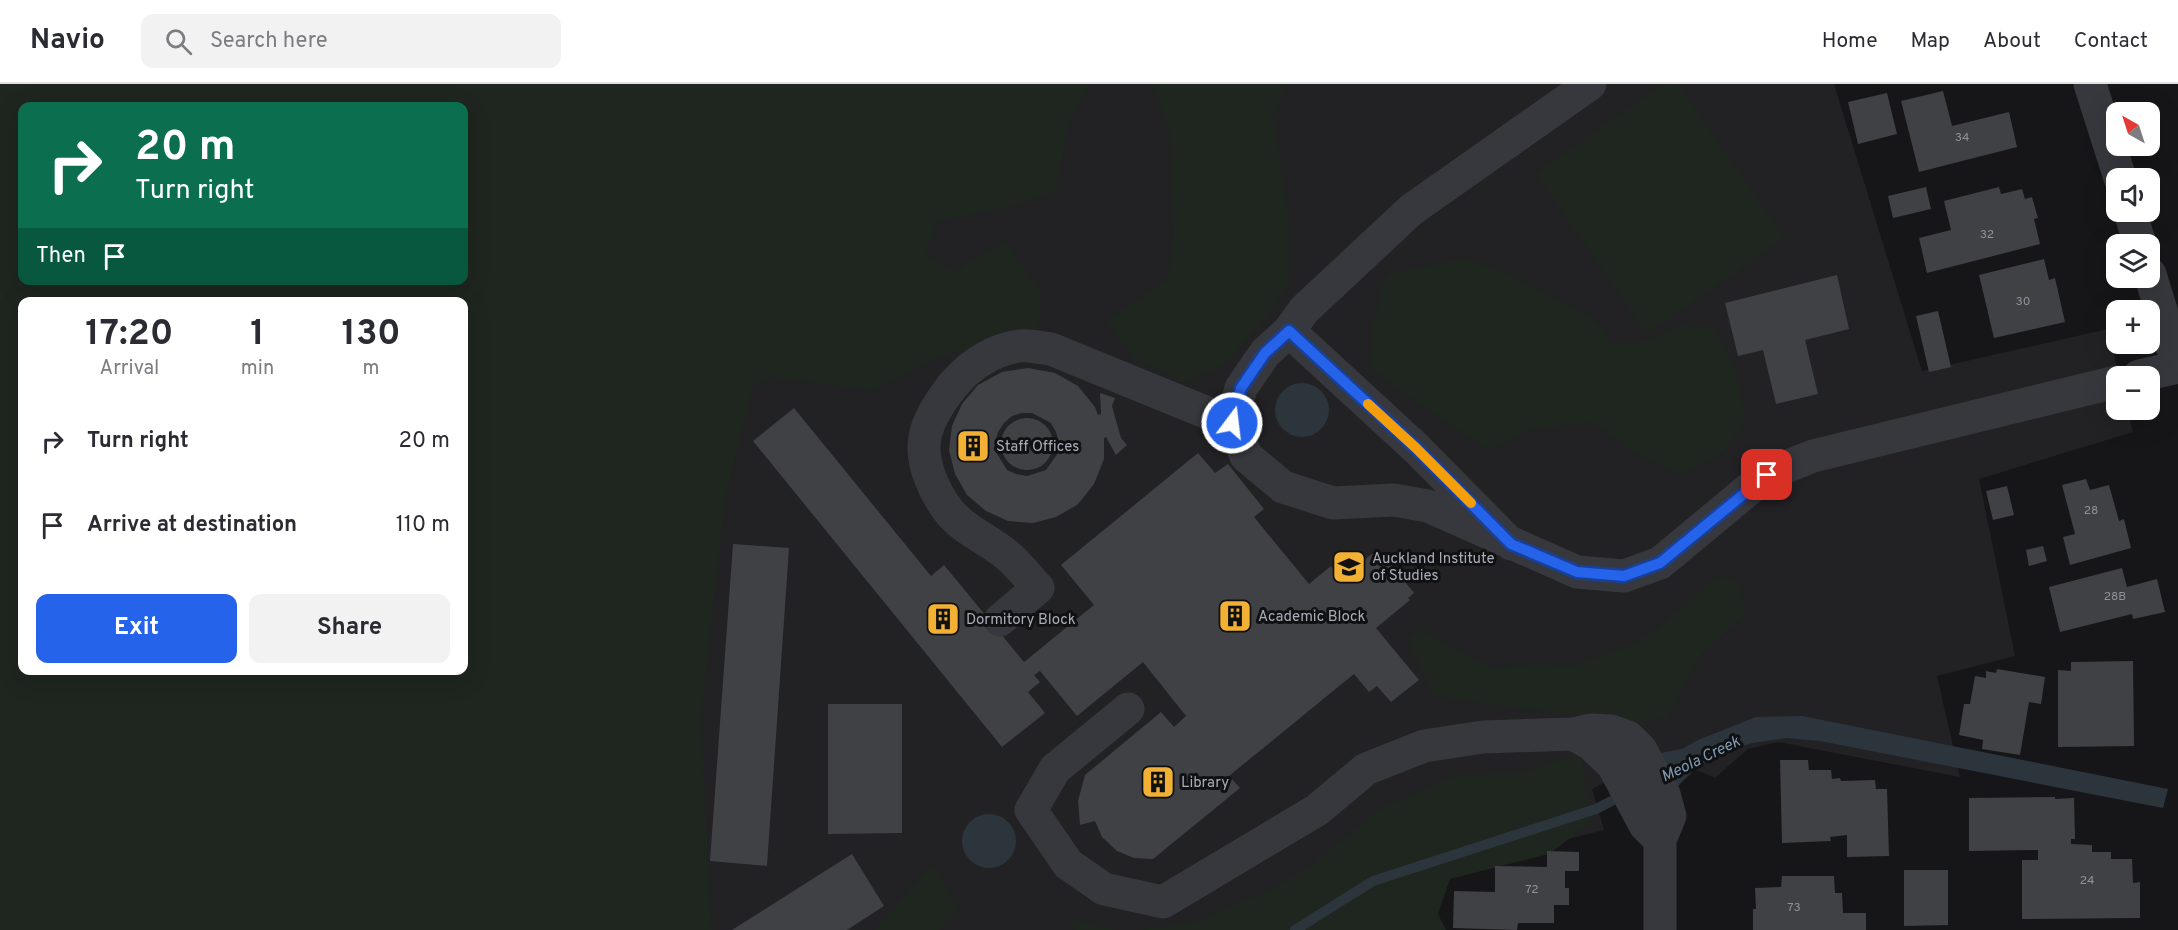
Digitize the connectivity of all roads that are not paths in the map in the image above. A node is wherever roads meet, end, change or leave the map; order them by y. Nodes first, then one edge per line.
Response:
1 (1590, 84) edge
2 (2090, 84) edge
3 (2117, 168) edge
4 (2154, 288) edge
5 (1289, 331) junction
6 (2178, 366) edge
7 (2160, 371) edge
8 (2106, 384) edge
9 (1232, 423) junction
10 (1511, 544) junction
11 (1000, 620) dead end
12 (1128, 710) dead end
13 (1660, 930) edge

1 - 5 street
2 - 3 street
4 - 6 street
5 - 9 street
5 - 10 street
6 - 7 street
8 - 10 street
9 - 10 street
9 - 11 street
12 - 13 street

